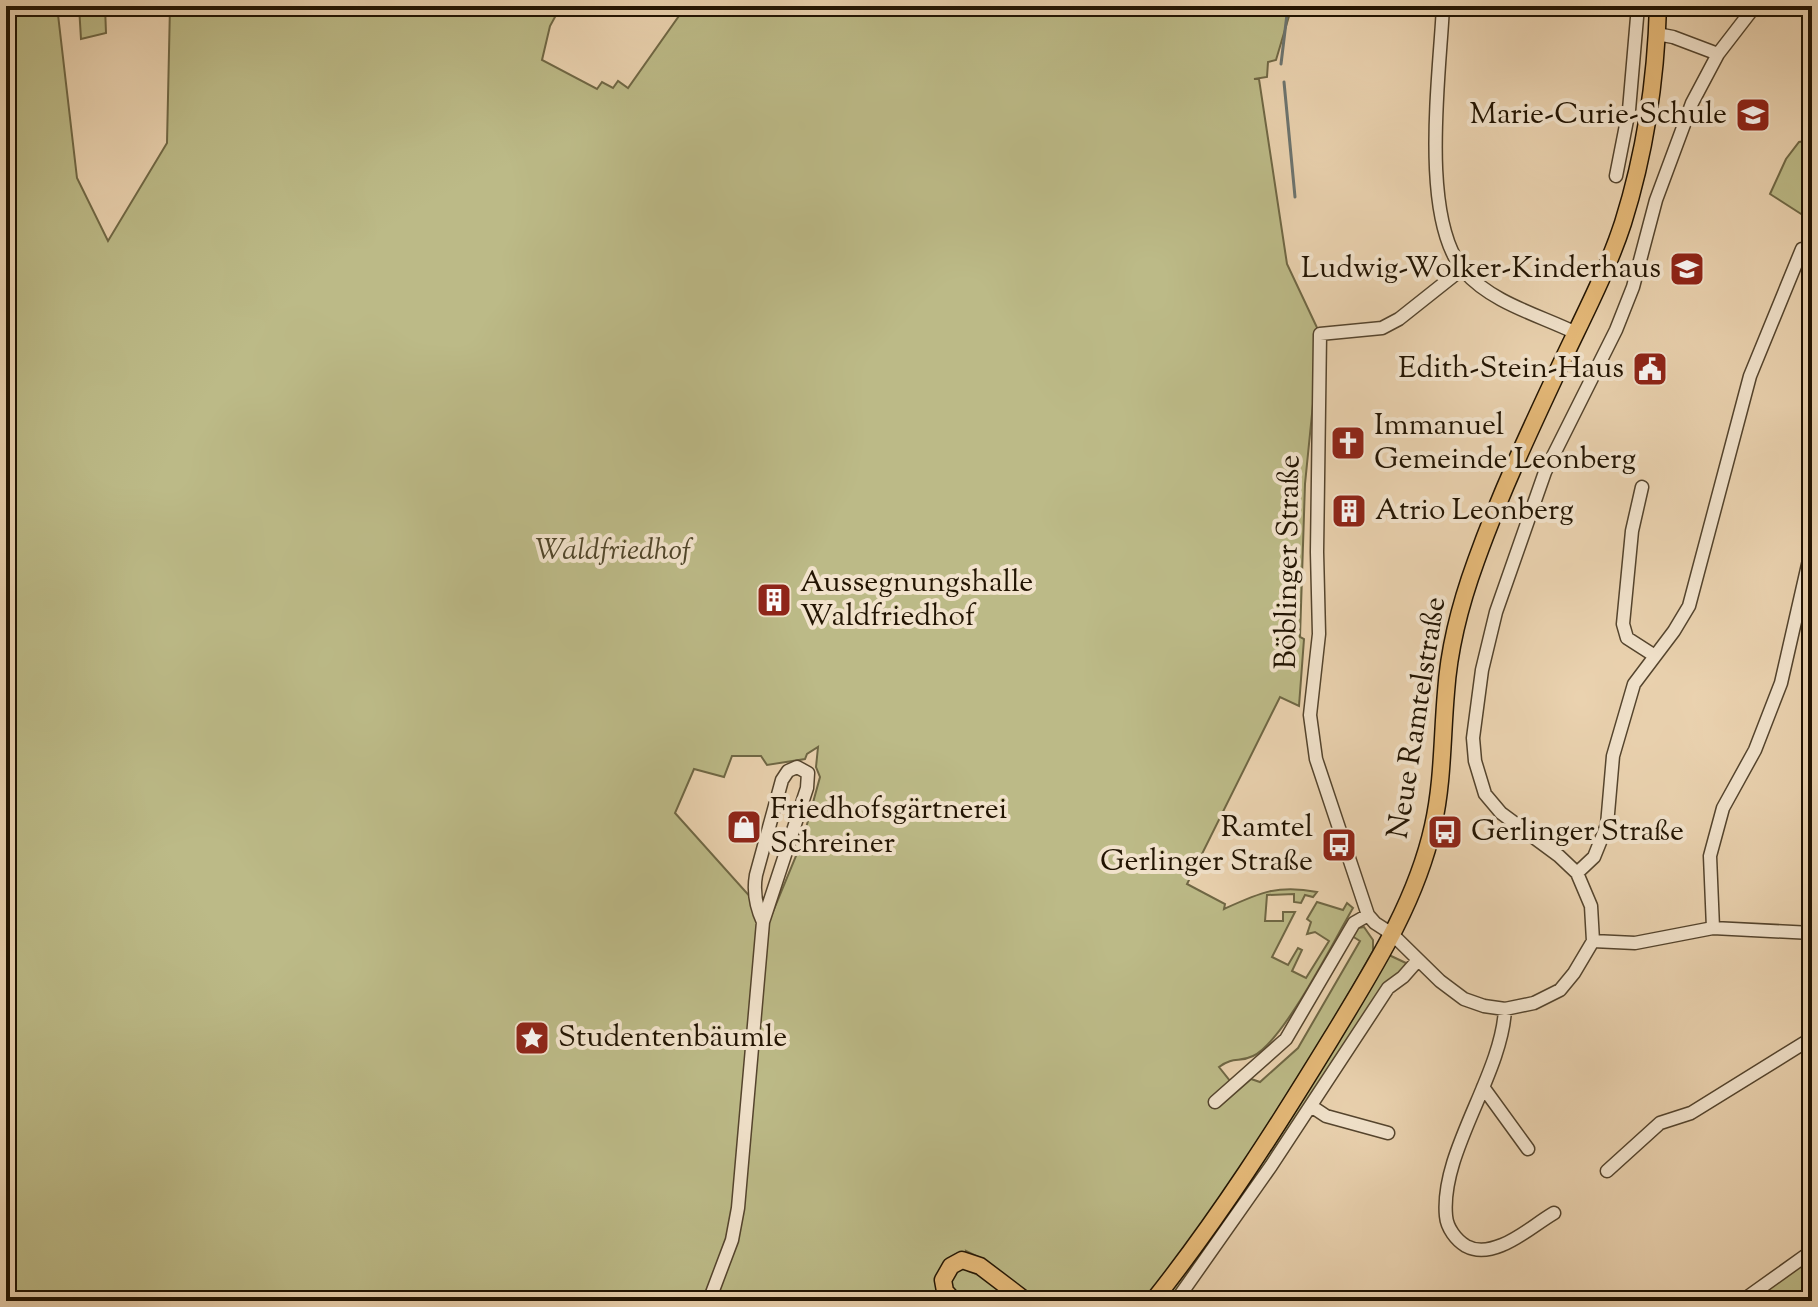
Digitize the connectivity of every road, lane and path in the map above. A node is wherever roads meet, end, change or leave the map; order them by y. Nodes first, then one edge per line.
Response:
1 (1443, 6) edge
2 (1638, 6) edge
3 (1658, 6) edge
4 (1755, 6) edge
5 (1657, 34) junction
6 (1718, 54) junction
7 (1616, 176) dead end
8 (1802, 249) dead end
9 (1462, 269) junction
10 (1576, 333) junction
11 (1642, 487) dead end
12 (1812, 547) edge
13 (1655, 656) junction
14 (1577, 873) junction
15 (1368, 915) junction
16 (763, 922) junction
17 (1713, 928) junction
18 (1812, 933) edge
19 (1392, 934) junction
20 (1593, 941) junction
21 (1418, 960) junction
22 (1505, 1009) junction
23 (1812, 1038) edge
24 (1483, 1087) junction
25 (1215, 1102) dead end
26 (1311, 1106) junction
27 (1388, 1133) dead end
28 (1528, 1149) dead end
29 (1607, 1171) dead end
30 (1554, 1213) dead end
31 (1812, 1251) edge
32 (709, 1301) edge
33 (954, 1301) edge
34 (1026, 1301) edge
35 (1153, 1301) edge
36 (1176, 1301) edge
37 (1742, 1301) edge

1 - 9 street
2 - 7 street
3 - 5 main road, Neue Ramtelstraße
4 - 6 street
5 - 6 street
5 - 10 main road, Neue Ramtelstraße
6 - 14 street
8 - 13 street
9 - 10 street
9 - 15 street, Böblinger Straße
10 - 19 main road, Neue Ramtelstraße
11 - 13 street
12 - 17 street
13 - 14 street
14 - 20 street
15 - 19 street
15 - 25 street
16 - 16 street
16 - 32 street
17 - 18 street
17 - 20 street
19 - 21 street
19 - 35 main road, Neue Ramtelstraße
20 - 22 street
21 - 22 street
21 - 26 street
22 - 24 street
23 - 29 street
24 - 28 street
24 - 30 street
26 - 27 street
26 - 36 street
31 - 37 street
33 - 34 main road

